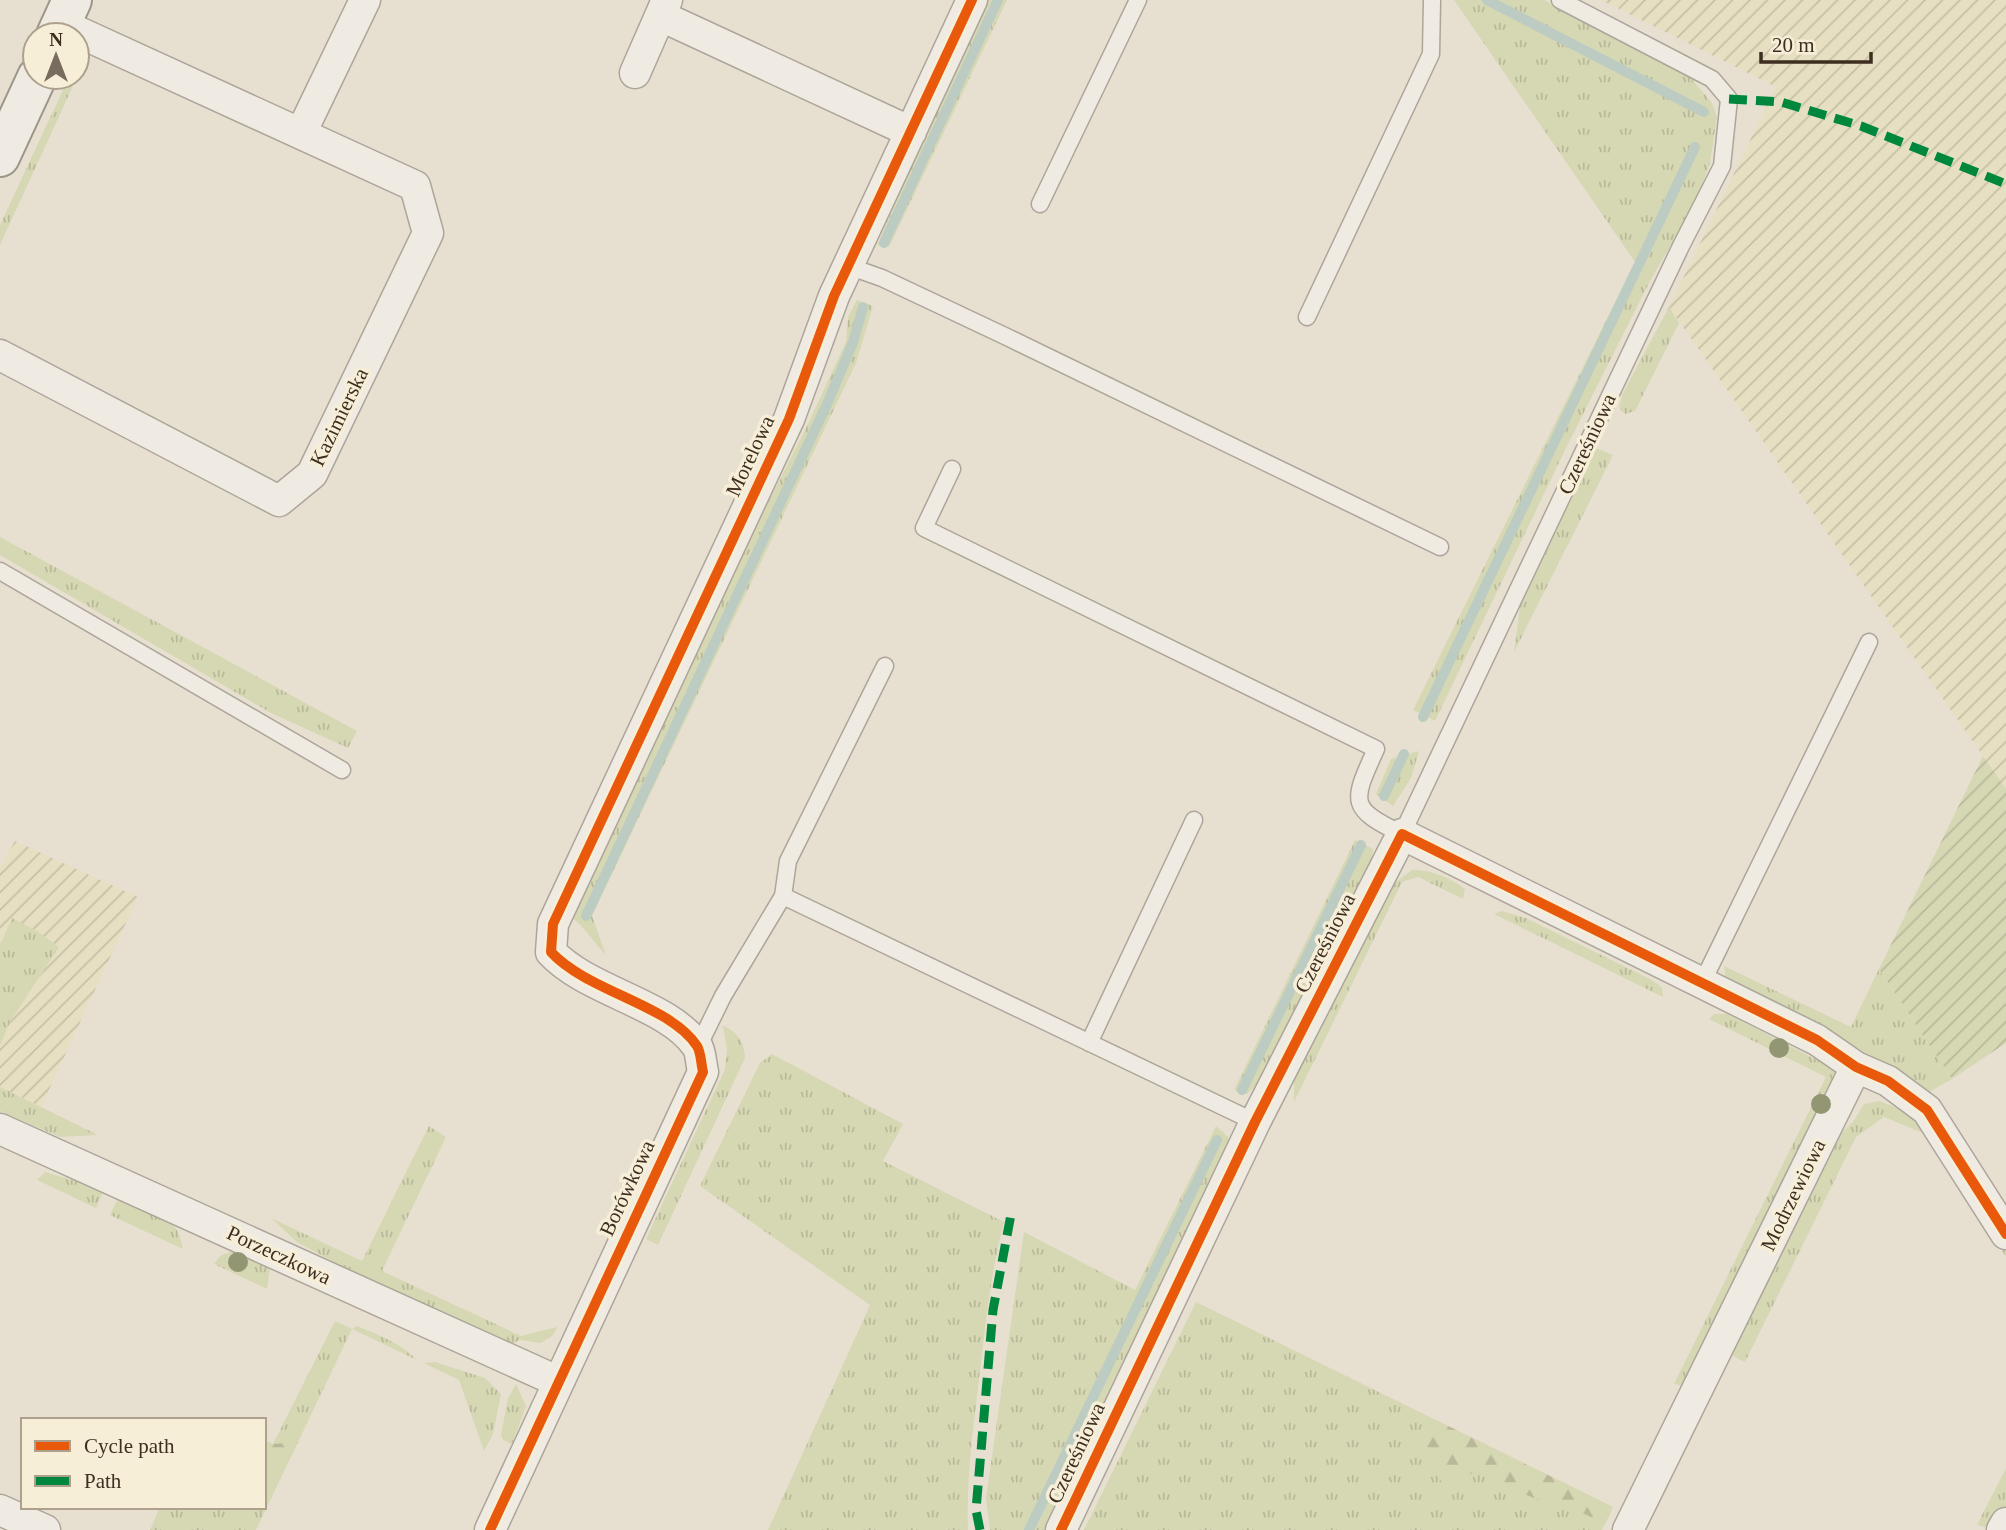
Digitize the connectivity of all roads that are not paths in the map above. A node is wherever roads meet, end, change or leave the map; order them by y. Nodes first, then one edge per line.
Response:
1 (365, 0) edge
2 (972, 0) edge
3 (1138, 0) edge
4 (1432, 0) edge
5 (1560, 0) edge
6 (664, 8) edge
7 (63, 19) edge
8 (635, 73) dead end
9 (30, 91) edge
10 (911, 132) junction
11 (301, 133) junction
12 (0, 156) edge
13 (1040, 204) dead end
14 (848, 266) junction
15 (1307, 317) dead end
16 (0, 355) edge
17 (952, 469) dead end
18 (1440, 547) dead end
19 (0, 571) edge
20 (1869, 642) dead end
21 (886, 666) dead end
22 (342, 770) dead end
23 (1194, 820) dead end
24 (1402, 834) junction
25 (783, 896) junction
26 (1702, 983) junction
27 (1089, 1043) junction
28 (698, 1047) junction
29 (1856, 1067) junction
30 (1255, 1122) junction
31 (0, 1129) edge
32 (2006, 1234) edge
33 (557, 1381) junction
34 (0, 1510) edge
35 (2006, 1523) edge
36 (45, 1530) edge
37 (489, 1530) edge
38 (1061, 1530) edge
39 (1628, 1530) edge
40 (2002, 1530) edge

1 - 11 street
2 - 10 street, Morelowa
3 - 13 lane
4 - 15 lane
5 - 24 lane, Czereśniowa
6 - 8 street
6 - 10 street
7 - 11 street, Kazimierska
9 - 12 street
10 - 14 street, Morelowa
11 - 16 street, Kazimierska
14 - 18 lane
14 - 28 street, Morelowa
17 - 24 lane
19 - 22 lane
20 - 26 lane
21 - 25 lane
23 - 27 lane
24 - 26 street
24 - 30 street, Czereśniowa
25 - 27 lane
25 - 28 lane
26 - 29 street
27 - 30 lane
28 - 33 street, Borówkowa
29 - 32 street
29 - 39 street, Modrzewiowa
30 - 38 street, Czereśniowa
31 - 33 street, Porzeczkowa
33 - 37 street, Borówkowa
34 - 36 street
35 - 40 street

